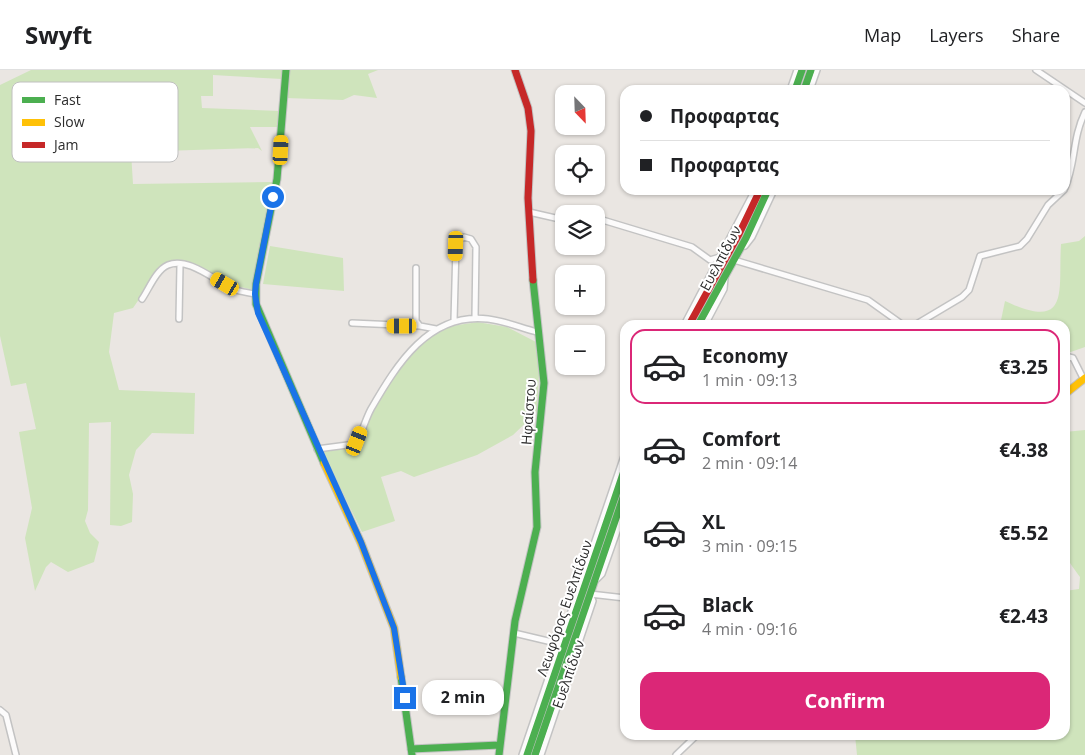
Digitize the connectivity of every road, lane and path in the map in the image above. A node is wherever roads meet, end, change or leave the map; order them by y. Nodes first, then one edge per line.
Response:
1 (286, 70) edge
2 (515, 70) edge
3 (797, 70) edge
4 (802, 70) edge
5 (811, 70) edge
6 (817, 70) edge
7 (1036, 70) edge
8 (792, 85) edge
9 (797, 85) edge
10 (806, 85) edge
11 (812, 85) edge
12 (1058, 85) edge
13 (1070, 93) edge
14 (1085, 103) edge
15 (1085, 112) edge
16 (1070, 173) edge
17 (752, 195) edge
18 (758, 195) edge
19 (766, 195) edge
20 (772, 195) edge
21 (1059, 195) edge
22 (529, 212) junction
23 (555, 218) edge
24 (605, 221) edge
25 (720, 257) junction
26 (733, 261) junction
27 (180, 264) junction
28 (416, 268) dead end
29 (725, 275) junction
30 (255, 294) junction
31 (142, 299) dead end
32 (476, 318) junction
33 (179, 319) dead end
34 (687, 320) edge
35 (693, 320) edge
36 (701, 320) edge
37 (708, 320) edge
38 (896, 320) edge
39 (923, 320) edge
40 (454, 322) junction
41 (352, 323) dead end
42 (420, 326) junction
43 (437, 329) junction
44 (537, 332) junction
45 (1070, 357) edge
46 (1084, 379) edge
47 (1070, 390) edge
48 (317, 449) junction
49 (620, 473) edge
50 (620, 477) edge
51 (618, 481) junction
52 (620, 503) edge
53 (620, 515) edge
54 (609, 527) junction
55 (590, 594) junction
56 (620, 597) edge
57 (514, 633) junction
58 (552, 642) dead end
59 (555, 666) junction
60 (0, 710) edge
61 (692, 740) edge
62 (500, 744) junction
63 (411, 752) edge
64 (16, 755) edge
65 (499, 755) edge
66 (522, 755) edge
67 (527, 755) edge
68 (535, 755) edge
69 (541, 755) edge
70 (676, 755) edge

1 - 30 street
2 - 22 street, Ηφαίστου
3 - 8 street
4 - 9 street
5 - 10 street
6 - 11 street
7 - 12 street
13 - 14 street
15 - 16 street
17 - 25 street, Ευελπίδων
18 - 35 street
19 - 26 street
20 - 26 street, Ευελπίδων
21 - 39 street
22 - 23 street
22 - 44 street, Ηφαίστου
24 - 25 street
25 - 34 street, Ευελπίδων
26 - 29 street
26 - 38 street
27 - 30 street
27 - 31 street
27 - 33 street
28 - 42 street
29 - 36 street
29 - 37 street, Ευελπίδων
30 - 48 street
32 - 40 street
32 - 40 street
32 - 44 street
40 - 43 street
41 - 42 street
42 - 43 street
43 - 48 street
44 - 57 street, Ηφαίστου
45 - 46 street
46 - 47 street
48 - 63 street
49 - 51 street
50 - 51 street, Λεωφόρος Ευελπίδων
51 - 54 street, Λεωφόρος Ευελπίδων
52 - 54 street, Λεωφόρος Ευελπίδων
53 - 54 street
54 - 55 street, Λεωφόρος Ευελπίδων
54 - 59 street, Λεωφόρος Ευελπίδων
55 - 56 street
55 - 68 street, Λεωφόρος Ευελπίδων
55 - 69 street, Ευελπίδων
57 - 58 street
57 - 62 street, Ηφαίστου
59 - 66 street, Ευελπίδων
59 - 67 street, Λεωφόρος Ευελπίδων
60 - 64 street
61 - 70 street
62 - 63 street
62 - 65 street, Ηφαίστου

